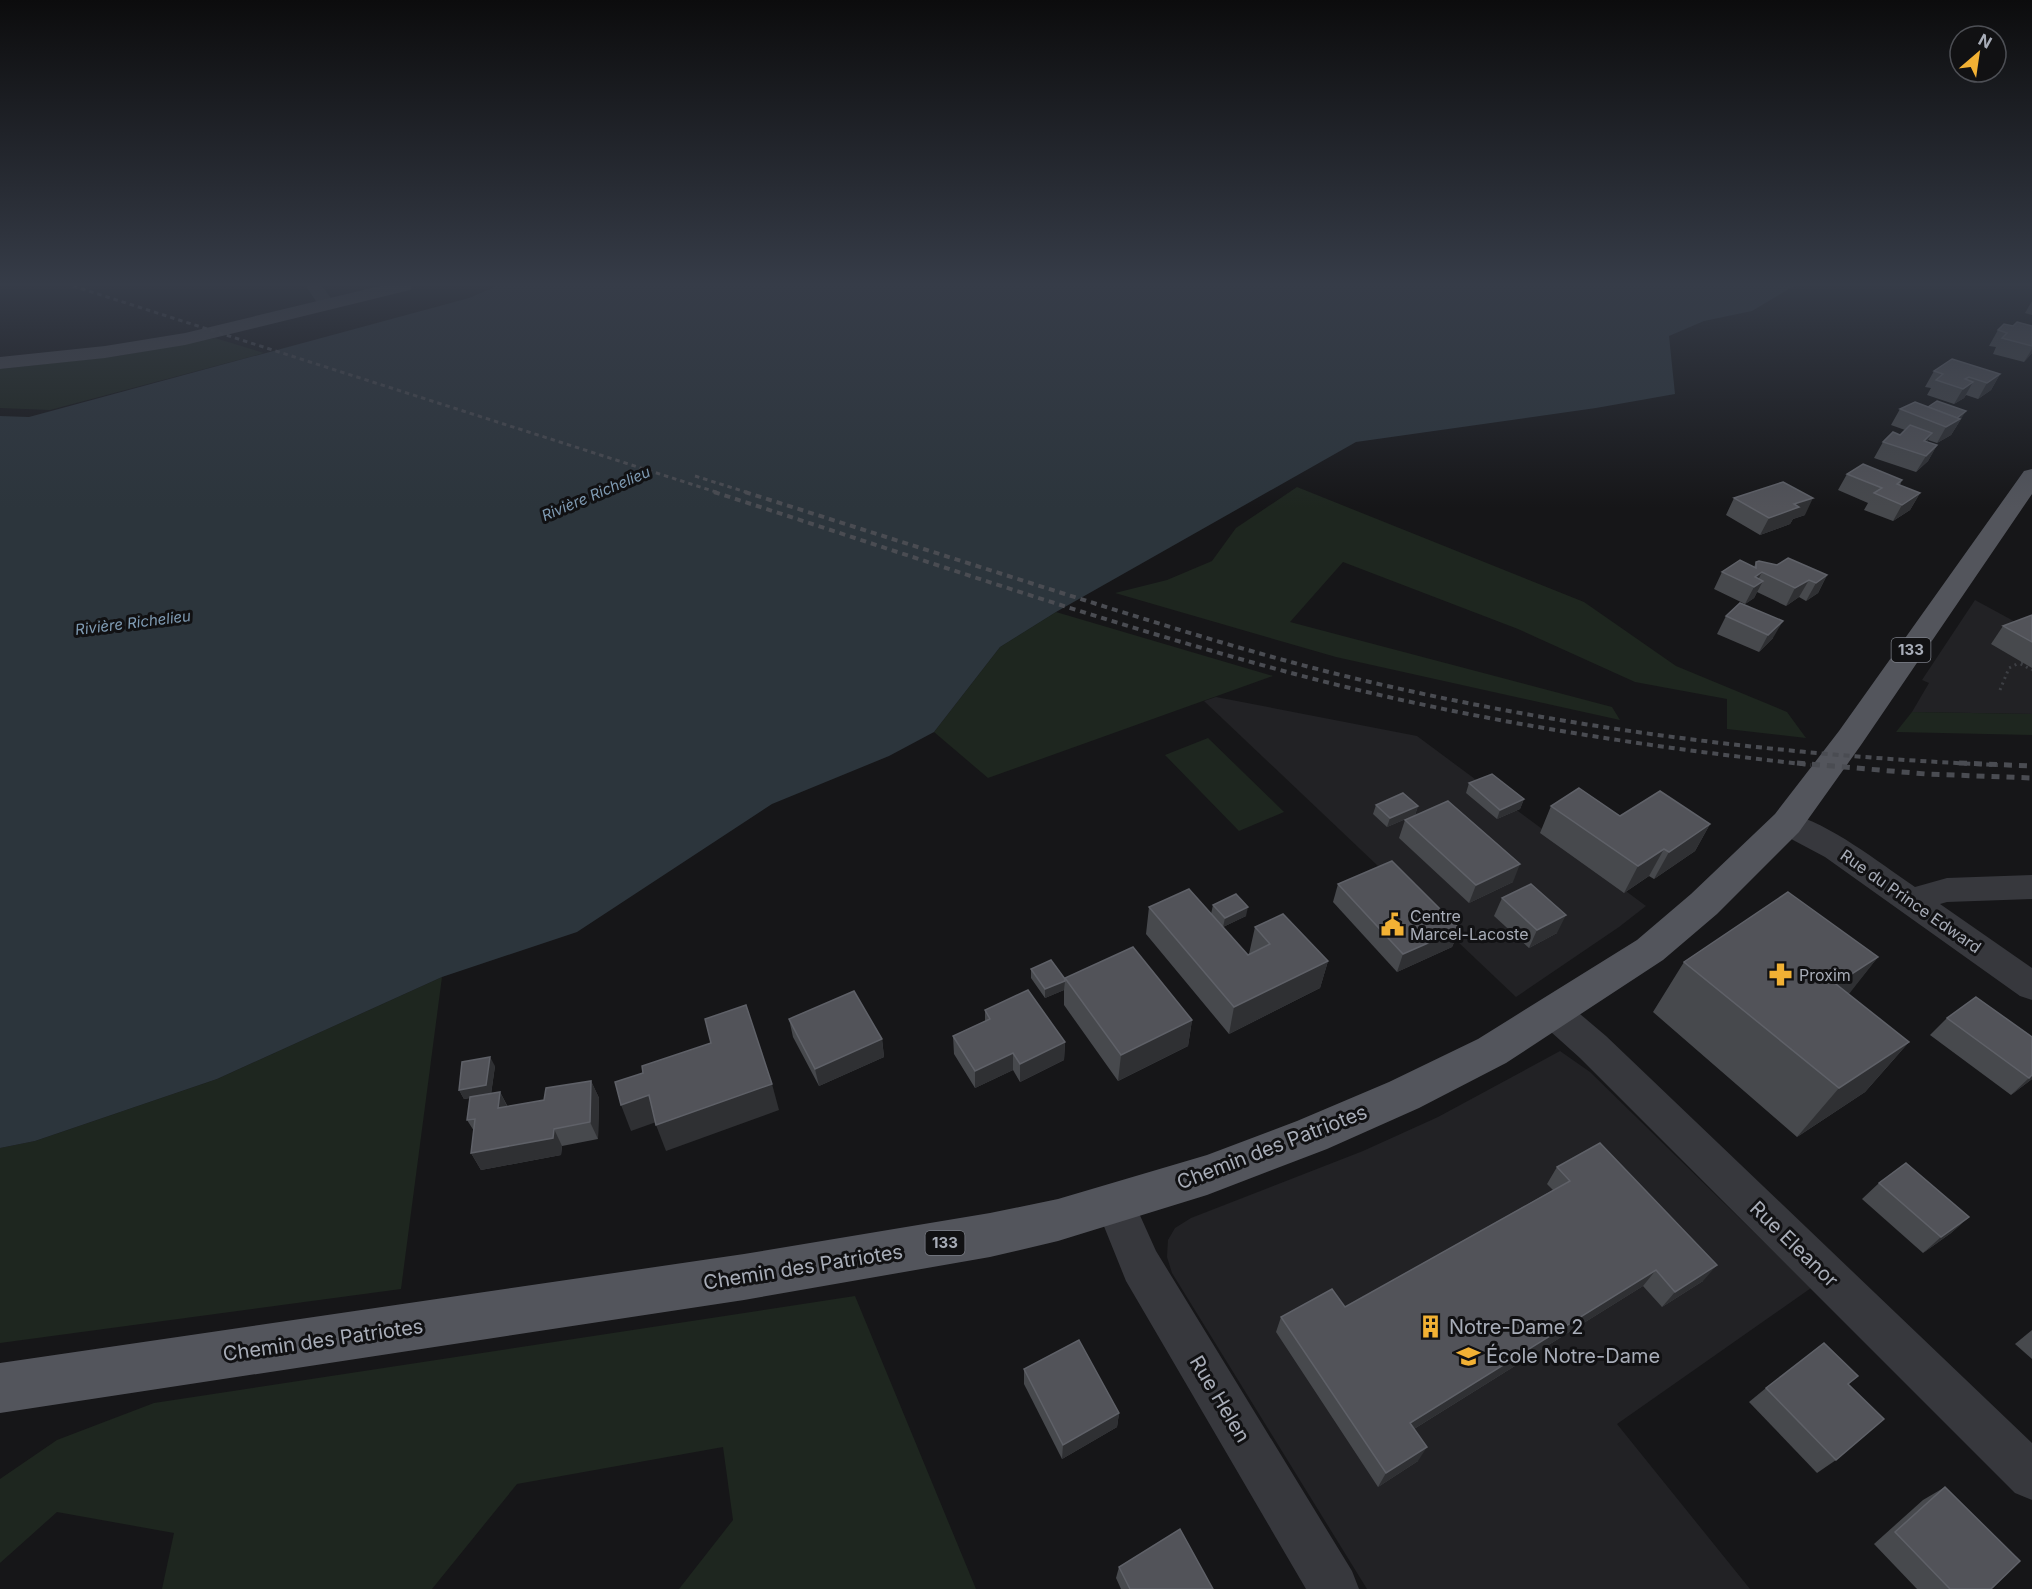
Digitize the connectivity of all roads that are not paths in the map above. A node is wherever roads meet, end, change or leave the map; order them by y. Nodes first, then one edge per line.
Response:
1 (24, 360) edge
2 (0, 363) edge
3 (2032, 476) edge
4 (1787, 823) junction
5 (2032, 887) edge
6 (1911, 901) junction
7 (2032, 986) edge
8 (1554, 1013) junction
9 (1115, 1204) junction
10 (0, 1388) edge
11 (2032, 1476) edge
12 (1334, 1589) edge

1 - 2 main road
3 - 4 main road, 133
4 - 6 street, Rue du Prince Edward
4 - 8 main road, Chemin des Patriotes / 133
5 - 6 street
6 - 7 street, Rue du Prince Edward
8 - 9 main road, Chemin des Patriotes / 133
8 - 11 street, Rue Eleanor
9 - 10 main road, Chemin des Patriotes / 133
9 - 12 street, Rue Helen

